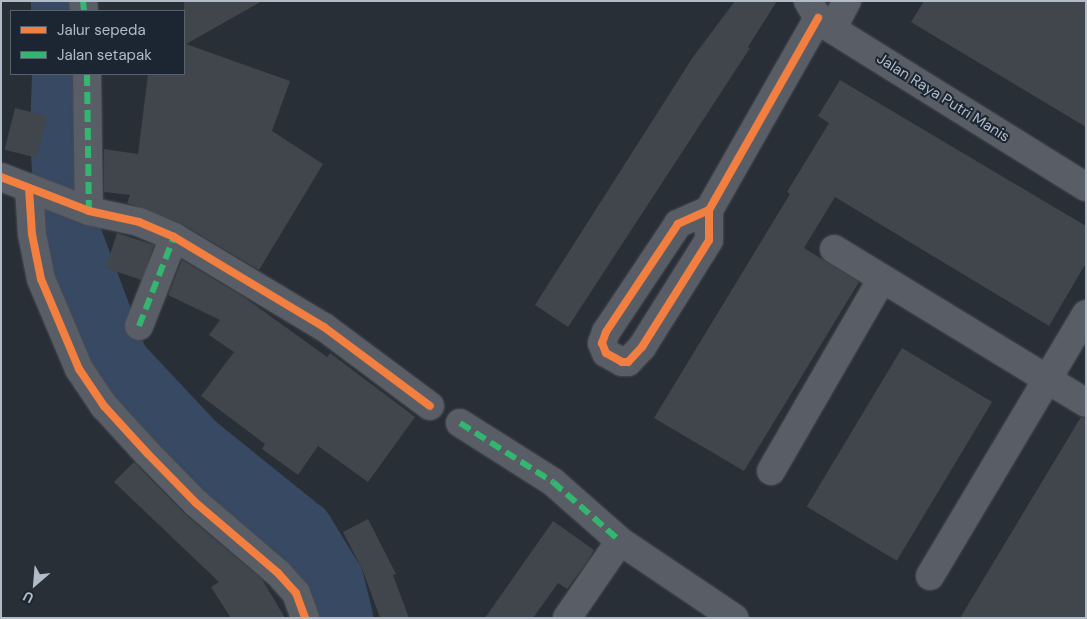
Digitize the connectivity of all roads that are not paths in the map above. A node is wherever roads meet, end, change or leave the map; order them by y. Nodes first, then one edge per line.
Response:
1 (847, 1) edge
2 (819, 16) edge
3 (87, 75) edge
4 (1, 177) edge
5 (1086, 187) edge
6 (37, 191) junction
7 (82, 208) junction
8 (709, 210) junction
9 (174, 237) junction
10 (834, 249) dead end
11 (882, 279) junction
12 (1086, 314) edge
13 (139, 326) dead end
14 (1049, 379) junction
15 (1086, 403) edge
16 (430, 406) dead end
17 (460, 423) dead end
18 (772, 471) dead end
19 (620, 541) junction
20 (930, 576) dead end
21 (305, 618) edge
22 (567, 618) edge
23 (734, 618) edge

1 - 2 street
2 - 5 street, Jalan Raya Putri Manis
2 - 8 street
3 - 7 street
4 - 6 street
6 - 7 street
6 - 21 street
7 - 9 street
8 - 8 street
9 - 13 street
9 - 16 street
10 - 11 street
11 - 14 street
11 - 18 street
12 - 14 street
14 - 15 street
14 - 20 street
17 - 19 street
19 - 22 street
19 - 23 street

